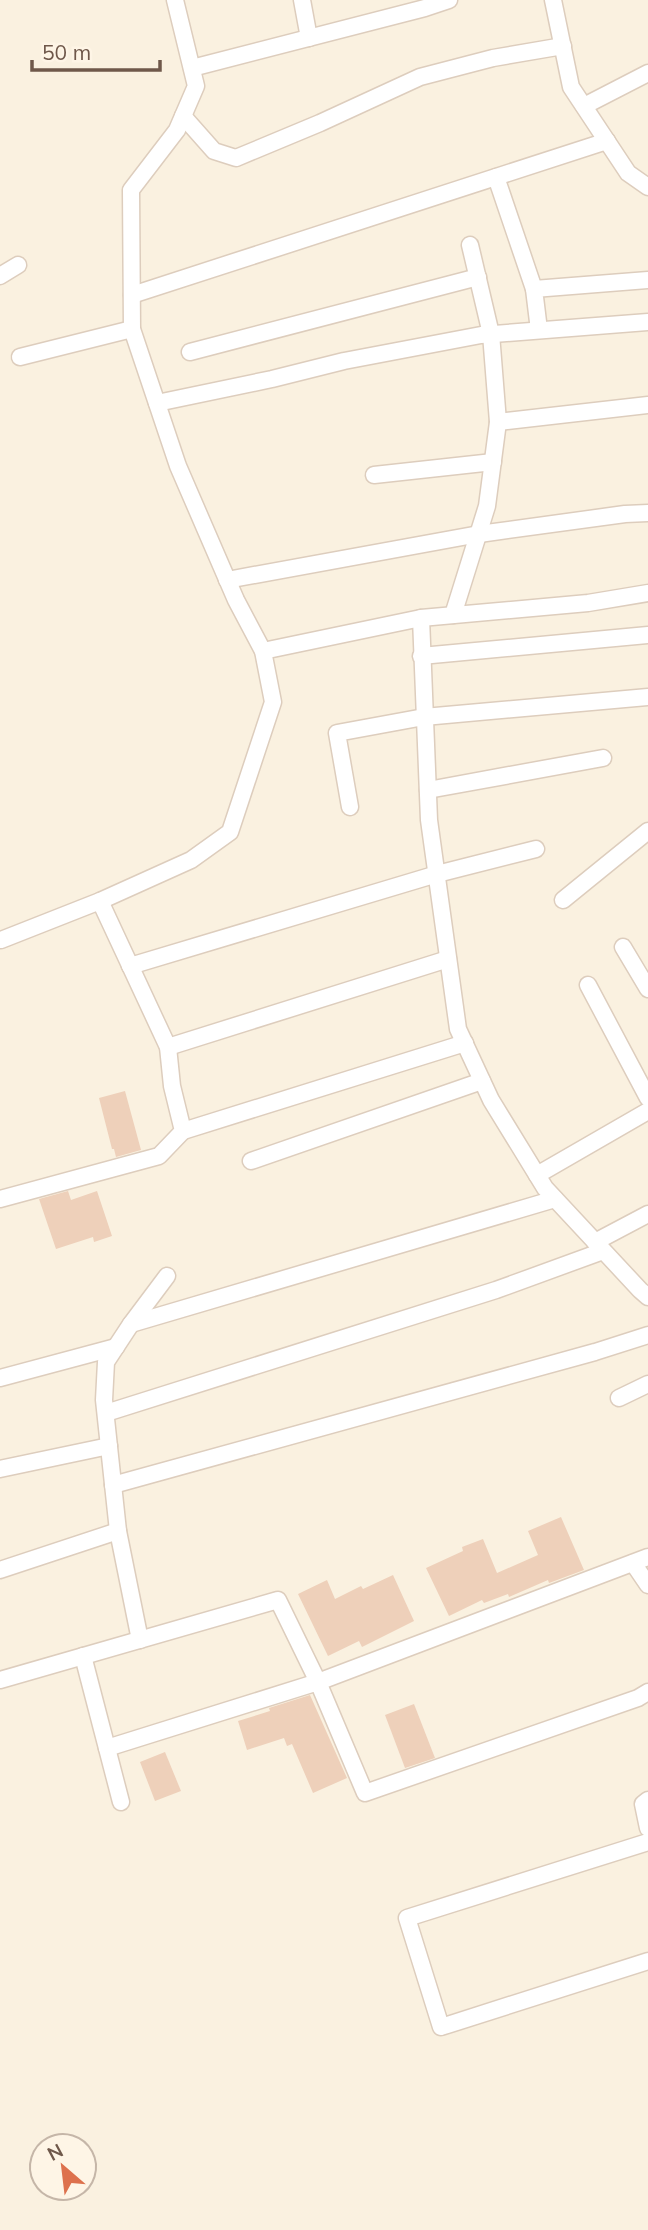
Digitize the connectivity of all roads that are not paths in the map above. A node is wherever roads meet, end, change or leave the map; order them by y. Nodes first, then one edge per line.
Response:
1 (174, 0) edge
2 (302, 0) edge
3 (449, 0) edge
4 (553, 0) edge
5 (402, 7) edge
6 (309, 38) junction
7 (563, 46) junction
8 (192, 68) junction
9 (648, 73) edge
10 (584, 106) junction
11 (183, 116) junction
12 (607, 141) junction
13 (496, 177) junction
14 (648, 187) edge
15 (470, 245) dead end
16 (18, 265) dead end
17 (0, 276) edge
18 (478, 277) junction
19 (648, 280) edge
20 (534, 289) junction
21 (132, 295) junction
22 (648, 321) edge
23 (132, 329) junction
24 (539, 331) junction
25 (491, 334) junction
26 (190, 352) dead end
27 (20, 357) dead end
28 (157, 403) junction
29 (648, 405) edge
30 (498, 422) junction
31 (493, 462) junction
32 (374, 475) dead end
33 (648, 513) edge
34 (479, 534) junction
35 (227, 580) junction
36 (648, 593) edge
37 (453, 615) junction
38 (421, 618) junction
39 (648, 635) edge
40 (263, 652) junction
41 (421, 656) junction
42 (648, 697) edge
43 (424, 717) junction
44 (603, 758) dead end
45 (428, 790) junction
46 (350, 807) dead end
47 (648, 831) edge
48 (536, 849) dead end
49 (437, 874) junction
50 (563, 900) dead end
51 (100, 901) junction
52 (2, 940) edge
53 (623, 947) dead end
54 (448, 959) junction
55 (130, 966) junction
56 (588, 985) dead end
57 (648, 989) edge
58 (465, 1043) junction
59 (168, 1047) junction
60 (482, 1081) junction
61 (648, 1098) edge
62 (648, 1111) edge
63 (183, 1131) junction
64 (251, 1161) dead end
65 (537, 1175) junction
66 (0, 1199) edge
67 (555, 1199) junction
68 (648, 1214) edge
69 (599, 1246) junction
70 (167, 1276) dead end
71 (648, 1297) edge
72 (131, 1324) junction
73 (648, 1335) edge
74 (116, 1347) junction
75 (0, 1378) edge
76 (648, 1384) edge
77 (619, 1398) dead end
78 (106, 1413) junction
79 (109, 1446) junction
80 (0, 1469) edge
81 (113, 1485) junction
82 (117, 1531) junction
83 (640, 1560) edge
84 (0, 1570) edge
85 (648, 1585) edge
86 (140, 1640) junction
87 (83, 1656) junction
88 (0, 1680) edge
89 (318, 1682) junction
90 (648, 1692) edge
91 (107, 1748) junction
92 (648, 1800) edge
93 (121, 1802) dead end
94 (648, 1828) edge
95 (648, 1842) edge
96 (648, 1961) edge

1 - 8 street
2 - 6 street
3 - 5 street
4 - 7 street
5 - 6 street
6 - 8 street
7 - 10 street
7 - 11 street
8 - 11 street
9 - 10 street
10 - 12 street
11 - 21 street
12 - 13 street
12 - 14 street
13 - 20 street
13 - 21 street
15 - 18 street
16 - 17 street
18 - 25 street
18 - 26 street
19 - 20 street
20 - 24 street
21 - 23 street
22 - 24 street
23 - 27 street
23 - 28 street
24 - 25 street
25 - 28 street
25 - 30 street
28 - 35 street
29 - 30 street
30 - 31 street
31 - 32 street
31 - 34 street
33 - 34 street
34 - 35 street
34 - 37 street
35 - 40 street
36 - 37 street
37 - 38 street
38 - 40 street
38 - 41 street
39 - 41 street
40 - 51 street
41 - 43 street
42 - 43 street
43 - 45 street
43 - 46 street
44 - 45 street
45 - 49 street
47 - 50 street
48 - 49 street
49 - 54 street
49 - 55 street
51 - 52 street
51 - 55 street
53 - 57 street
54 - 58 street
54 - 59 street
55 - 59 street
56 - 61 street
58 - 60 street
58 - 63 street
59 - 63 street
60 - 64 street
60 - 65 street
62 - 65 street
63 - 66 street
65 - 67 street
67 - 69 street
67 - 72 street
68 - 69 street
69 - 71 street
69 - 78 street
70 - 72 street
72 - 74 street
73 - 81 street
74 - 75 street
74 - 78 street
76 - 77 street
78 - 79 street
79 - 80 street
79 - 81 street
81 - 82 street
82 - 84 street
82 - 86 street
83 - 85 street
83 - 89 street
86 - 87 street
86 - 89 street
87 - 88 street
87 - 91 street
89 - 90 street
89 - 91 street
91 - 93 street
92 - 94 street
95 - 96 street

